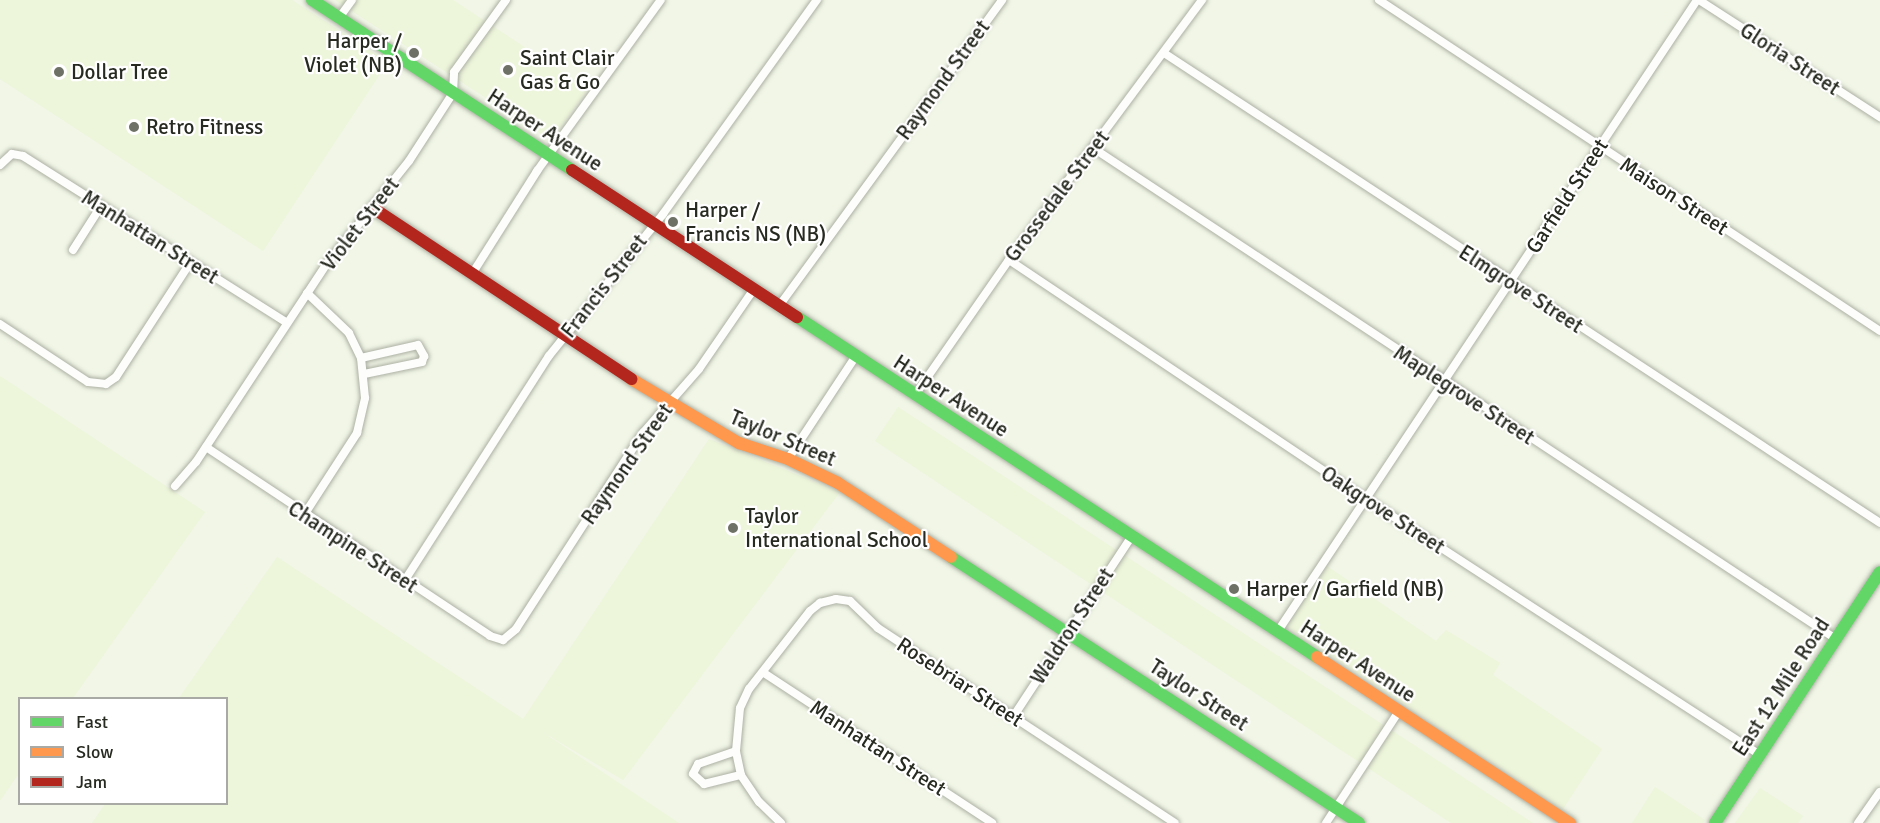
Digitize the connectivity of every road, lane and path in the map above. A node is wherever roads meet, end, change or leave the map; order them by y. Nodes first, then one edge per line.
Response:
1 (312, 0) edge
2 (352, 0) edge
3 (506, 0) edge
4 (661, 0) edge
5 (817, 0) edge
6 (1002, 0) edge
7 (1202, 0) edge
8 (1379, 0) edge
9 (1698, 0) edge
10 (339, 18) junction
11 (1164, 53) junction
12 (453, 93) junction
13 (1880, 117) edge
14 (1599, 147) junction
15 (1094, 148) junction
16 (549, 154) junction
17 (0, 165) edge
18 (101, 206) junction
19 (373, 208) junction
20 (653, 225) junction
21 (73, 250) dead end
22 (1009, 260) junction
23 (190, 263) junction
24 (472, 274) junction
25 (1511, 283) junction
26 (753, 289) junction
27 (307, 293) junction
28 (779, 306) junction
29 (287, 323) junction
30 (0, 324) edge
31 (1880, 331) edge
32 (564, 335) junction
33 (856, 356) junction
34 (361, 358) junction
35 (364, 374) junction
36 (1445, 383) junction
37 (915, 395) junction
38 (668, 404) junction
39 (206, 447) junction
40 (788, 459) junction
41 (175, 486) dead end
42 (1366, 499) junction
43 (304, 515) junction
44 (1880, 523) edge
45 (1132, 536) junction
46 (1880, 572) edge
47 (405, 580) junction
48 (1278, 631) junction
49 (1068, 632) junction
50 (1836, 639) junction
51 (503, 640) joint
52 (764, 673) junction
53 (1399, 711) junction
54 (1013, 717) junction
55 (736, 751) junction
56 (1760, 755) junction
57 (741, 775) junction
58 (1880, 792) edge
59 (1336, 808) junction
60 (781, 823) edge
61 (992, 823) edge
62 (1175, 823) edge
63 (1326, 823) edge
64 (1359, 823) edge
65 (1570, 823) edge
66 (1715, 823) edge
67 (1858, 823) edge

1 - 10 main road, Harper Avenue
2 - 10 street
3 - 12 street, Violet Street
4 - 16 street
5 - 20 street, Francis Street
6 - 28 street, Raymond Street
7 - 11 street, Grossedale Street
8 - 14 street, Maison Street
9 - 13 street, Gloria Street
9 - 14 street, Garfield Street
10 - 12 main road, Harper Avenue
11 - 15 street, Grossedale Street
11 - 25 street, Elmgrove Street
12 - 16 main road, Harper Avenue
12 - 19 street, Violet Street
14 - 25 street, Garfield Street
14 - 31 street, Maison Street
15 - 22 street, Grossedale Street
15 - 36 street, Maplegrove Street
16 - 20 main road, Harper Avenue
16 - 24 street
17 - 18 street, Manhattan Street
18 - 21 street
18 - 23 street, Manhattan Street
19 - 24 main road, Taylor Street
19 - 27 street, Violet Street
20 - 26 main road, Harper Avenue
20 - 32 street, Francis Street
22 - 37 street, Grossedale Street
22 - 42 street, Oakgrove Street
23 - 29 street, Manhattan Street
23 - 30 street
24 - 32 main road, Taylor Street
25 - 36 street, Garfield Street
25 - 44 street, Elmgrove Street
26 - 28 main road, Harper Avenue
26 - 38 street, Raymond Street
27 - 29 street, Violet Street
27 - 34 street
28 - 33 main road, Harper Avenue
29 - 39 street, Violet Street
32 - 38 main road, Taylor Street
32 - 47 street, Francis Street
33 - 37 main road, Harper Avenue
33 - 40 street
34 - 35 street
34 - 35 street
35 - 43 street
36 - 42 street, Garfield Street
36 - 50 street, Maplegrove Street
37 - 45 main road, Harper Avenue
38 - 40 main road, Taylor Street
38 - 51 street, Raymond Street
39 - 41 street, Violet Street
39 - 43 street, Champine Street
40 - 49 main road, Taylor Street
42 - 48 street, Garfield Street
42 - 56 street, Oakgrove Street
43 - 47 street, Champine Street
45 - 48 main road, Harper Avenue
45 - 49 street, Waldron Street
46 - 50 main road, East 12 Mile Road
47 - 51 street, Champine Street
48 - 53 main road, Harper Avenue
49 - 54 street, Waldron Street
49 - 59 main road, Taylor Street
50 - 56 main road, East 12 Mile Road
52 - 54 street, Rosebriar Street
52 - 55 street
52 - 61 street, Manhattan Street
53 - 59 street
53 - 65 main road, Harper Avenue
54 - 62 street, Rosebriar Street
55 - 57 street
55 - 57 street
56 - 66 main road, East 12 Mile Road
57 - 60 street
58 - 67 street
59 - 63 street
59 - 64 main road, Taylor Street

